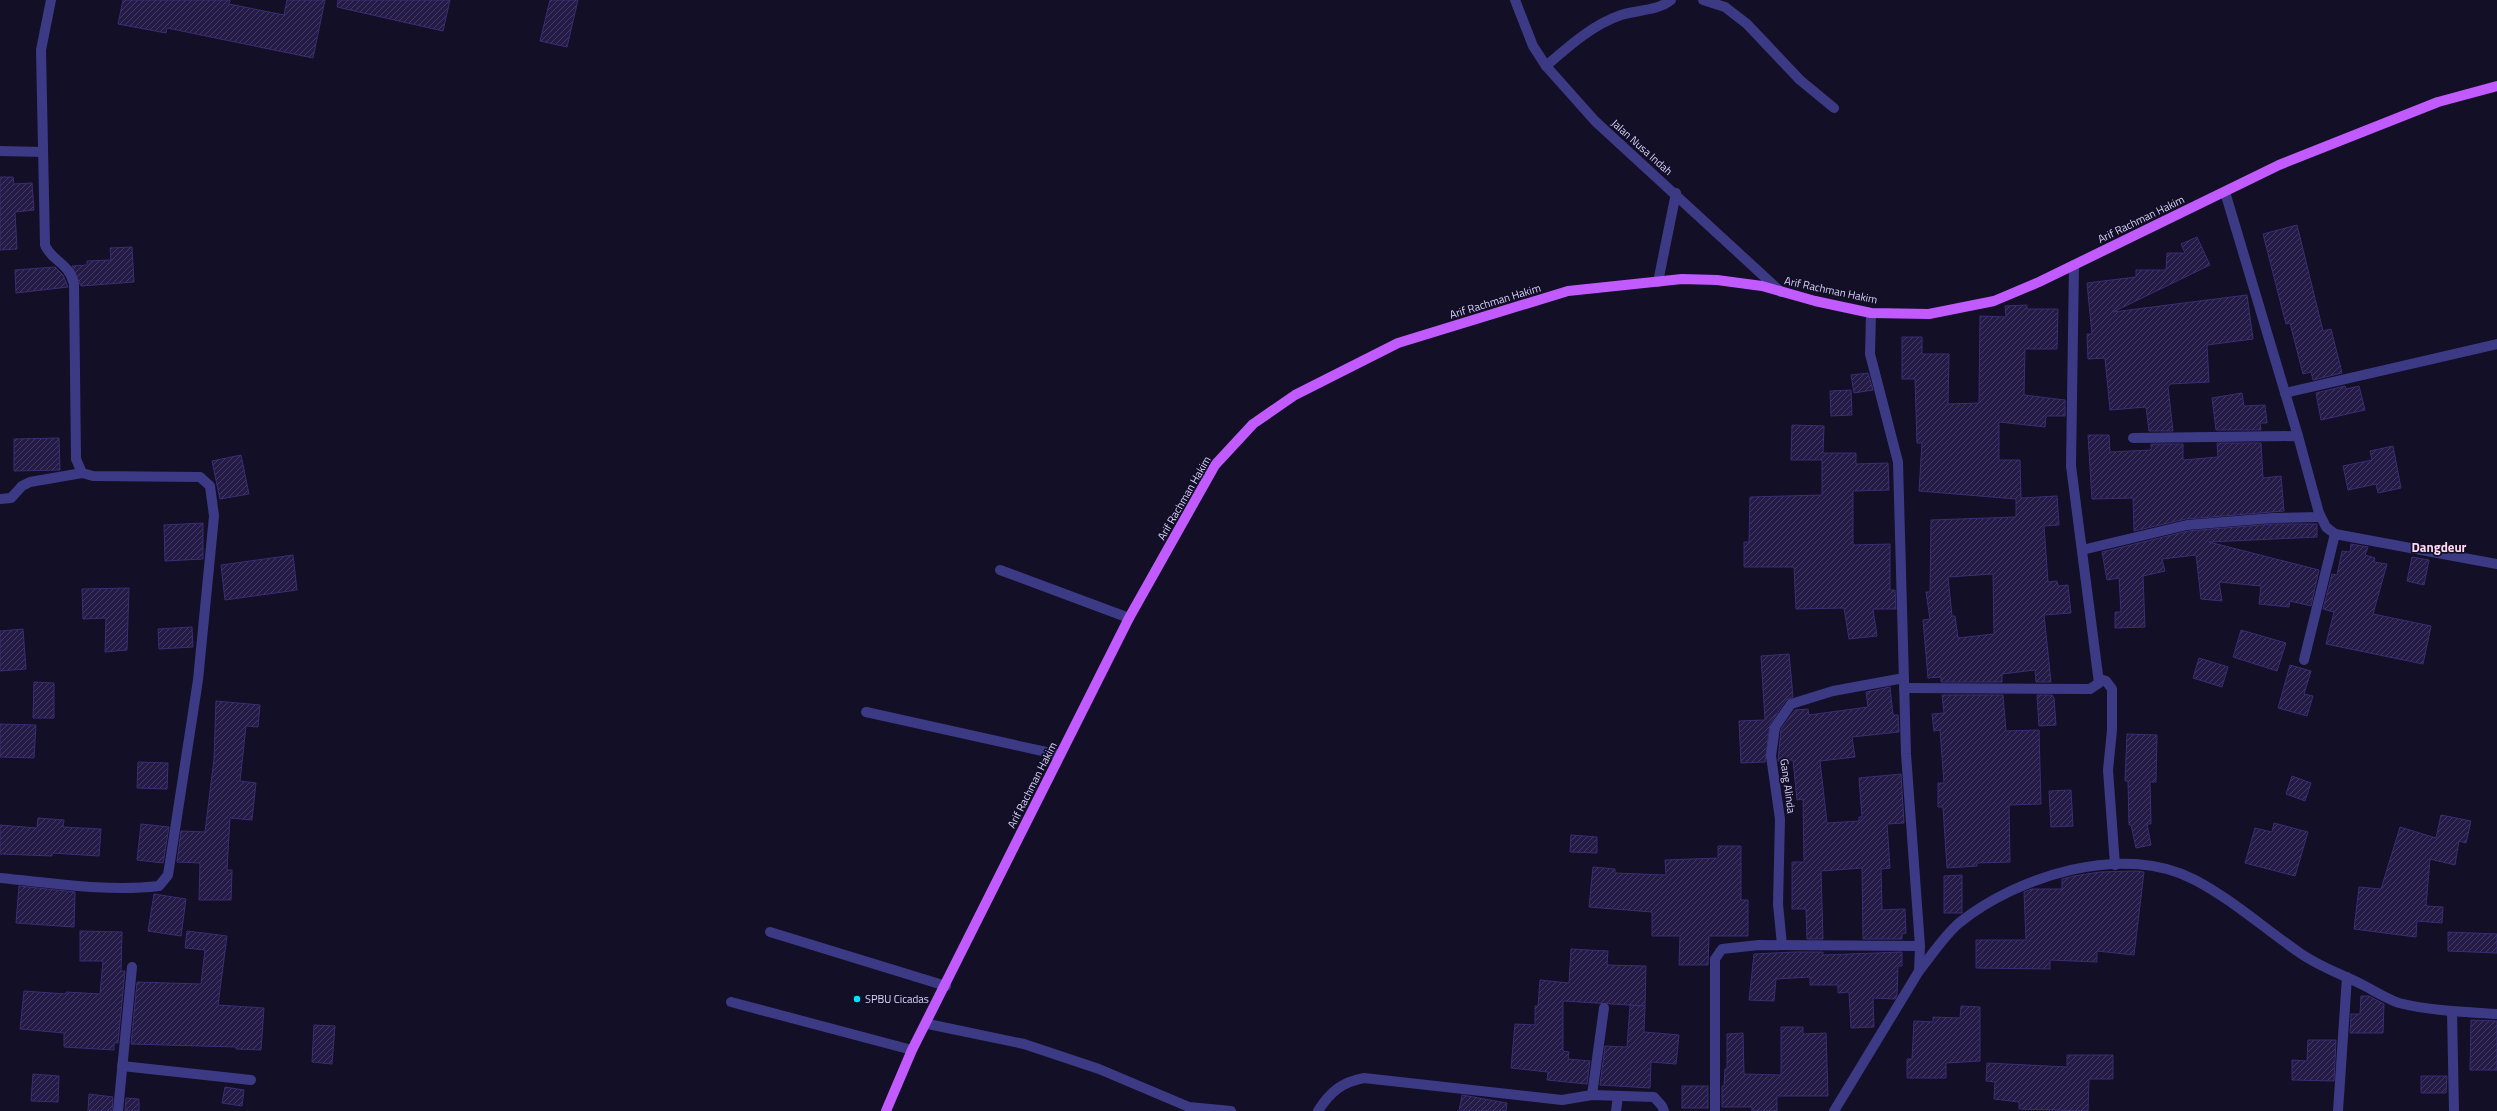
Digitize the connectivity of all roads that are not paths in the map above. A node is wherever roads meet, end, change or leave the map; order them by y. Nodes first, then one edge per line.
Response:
1 (51, 0) edge
2 (1515, 0) edge
3 (1671, 0) edge
4 (1703, 0) edge
5 (1546, 66) junction
6 (2497, 86) edge
7 (1834, 108) dead end
8 (0, 151) edge
9 (43, 152) junction
10 (2225, 192) junction
11 (1676, 193) junction
12 (2074, 265) junction
13 (1658, 282) junction
14 (1781, 292) junction
15 (1871, 313) junction
16 (2497, 344) edge
17 (2285, 393) junction
18 (2298, 436) junction
19 (2133, 438) dead end
20 (82, 473) junction
21 (0, 499) edge
22 (2320, 517) junction
23 (2334, 534) junction
24 (2082, 550) junction
25 (2497, 564) edge
26 (1000, 570) dead end
27 (1130, 618) junction
28 (2304, 660) dead end
29 (2100, 679) junction
30 (1904, 683) junction
31 (866, 712) dead end
32 (1060, 755) junction
33 (2115, 865) junction
34 (0, 878) edge
35 (770, 932) dead end
36 (1782, 945) junction
37 (1920, 946) junction
38 (132, 967) dead end
39 (1919, 971) junction
40 (2347, 977) junction
41 (946, 986) junction
42 (731, 1002) dead end
43 (1604, 1008) dead end
44 (2452, 1011) junction
45 (2497, 1014) edge
46 (928, 1024) junction
47 (912, 1050) junction
48 (122, 1066) junction
49 (251, 1080) dead end
50 (1592, 1095) junction
51 (1618, 1096) junction
52 (1220, 1110) edge
53 (118, 1111) edge
54 (886, 1111) edge
55 (1231, 1111) edge
56 (1318, 1111) edge
57 (1616, 1111) edge
58 (1664, 1111) edge
59 (1715, 1111) edge
60 (1834, 1111) edge
61 (2338, 1111) edge
62 (2454, 1111) edge

1 - 9 street
2 - 5 street, Jalan Nusa Indah
3 - 5 street
4 - 7 street
5 - 11 street, Jalan Nusa Indah
6 - 10 main road, Arif Rachman Hakim
8 - 9 street
9 - 20 street
10 - 12 main road, Arif Rachman Hakim
10 - 17 street
11 - 13 street
11 - 14 street, Jalan Nusa Indah
12 - 15 main road, Arif Rachman Hakim
12 - 24 street
13 - 14 main road, Arif Rachman Hakim
13 - 27 main road, Arif Rachman Hakim
14 - 15 main road, Arif Rachman Hakim
15 - 30 street
16 - 17 street
17 - 18 street
18 - 19 street
18 - 22 street
20 - 21 street
20 - 34 street
22 - 23 street
22 - 24 street
23 - 25 street
23 - 28 street
24 - 29 street
26 - 27 street
27 - 32 main road, Arif Rachman Hakim
29 - 30 street, Gang Alinda
29 - 33 street
30 - 36 street, Gang Alinda
30 - 37 street
31 - 32 street
32 - 41 main road, Arif Rachman Hakim
33 - 39 street
33 - 40 street
35 - 41 street
36 - 37 street
36 - 59 street
37 - 39 street
38 - 48 street
39 - 60 street
40 - 44 street
40 - 61 street
41 - 46 main road, Arif Rachman Hakim
42 - 47 street
43 - 50 street
44 - 45 street
44 - 62 street
46 - 47 main road, Arif Rachman Hakim
46 - 52 street
47 - 54 main road, Arif Rachman Hakim
48 - 49 street
48 - 53 street
50 - 51 street
50 - 56 street
51 - 57 street
51 - 58 street
52 - 55 street

